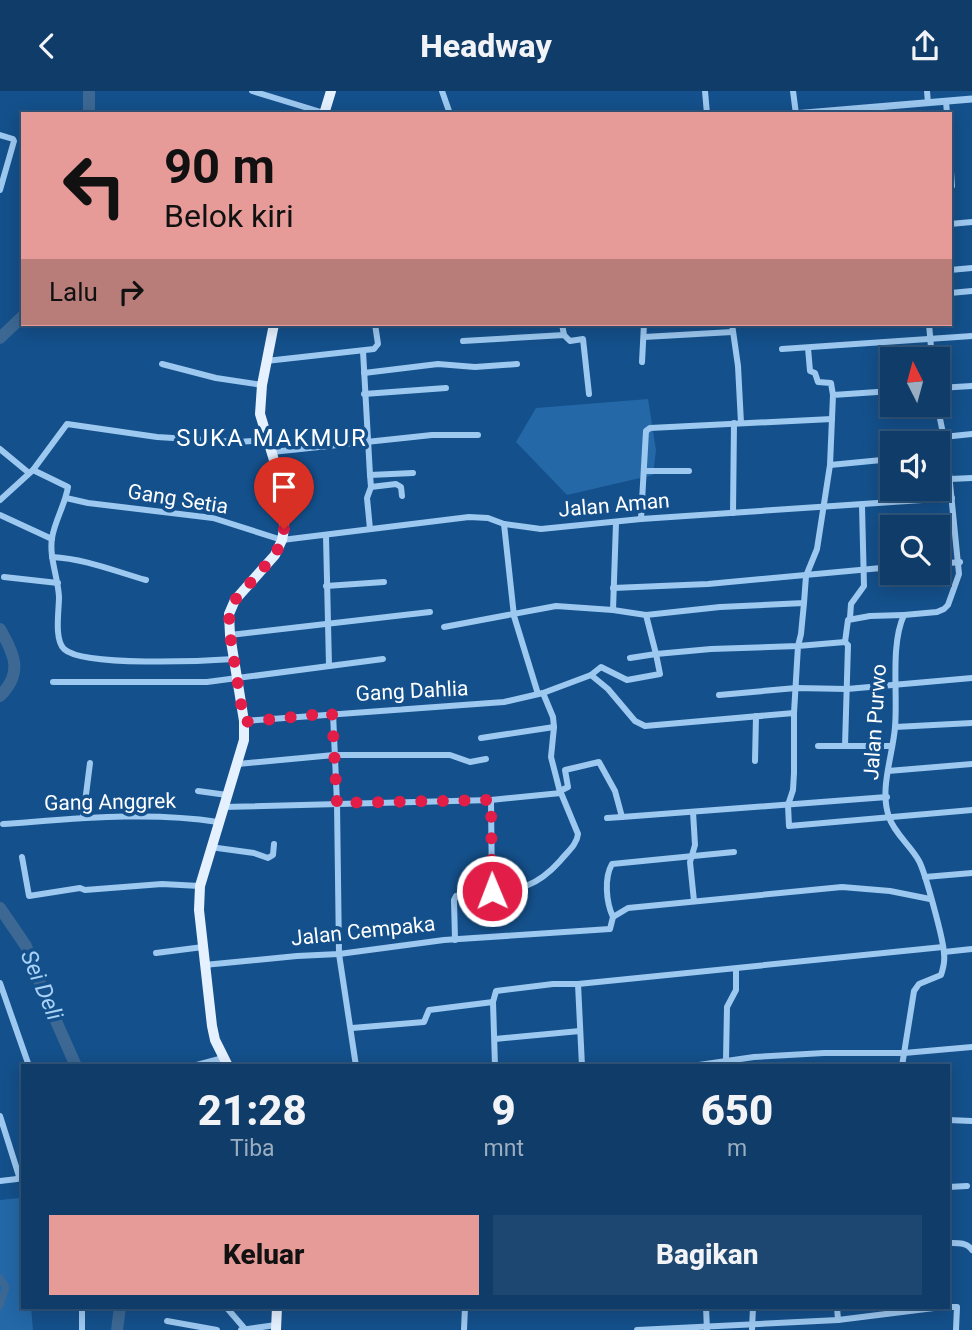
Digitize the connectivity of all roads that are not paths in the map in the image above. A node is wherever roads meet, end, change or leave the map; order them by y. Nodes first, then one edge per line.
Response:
1 (252, 91) edge
2 (331, 91) edge
3 (442, 91) edge
4 (705, 91) edge
5 (793, 91) edge
6 (927, 91) edge
7 (972, 99) edge
8 (946, 101) junction
9 (928, 103) junction
10 (916, 104) junction
11 (878, 111) edge
12 (321, 112) edge
13 (324, 112) edge
14 (449, 112) edge
15 (707, 112) edge
16 (794, 112) edge
17 (850, 112) edge
18 (917, 112) edge
19 (947, 112) edge
20 (0, 135) edge
21 (0, 190) edge
22 (972, 222) edge
23 (952, 224) edge
24 (972, 268) edge
25 (952, 270) edge
26 (972, 291) edge
27 (952, 293) edge
28 (274, 326) edge
29 (375, 326) edge
30 (562, 326) edge
31 (644, 326) edge
32 (929, 326) edge
33 (732, 328) edge
34 (564, 335) junction
35 (972, 336) edge
36 (644, 337) junction
37 (931, 338) junction
38 (463, 341) dead end
39 (931, 347) edge
40 (808, 348) junction
41 (782, 349) dead end
42 (363, 351) junction
43 (266, 361) junction
44 (642, 362) dead end
45 (162, 364) dead end
46 (517, 364) dead end
47 (364, 373) junction
48 (262, 385) junction
49 (972, 386) edge
50 (950, 387) edge
51 (446, 388) dead end
52 (880, 392) edge
53 (364, 394) junction
54 (589, 394) dead end
55 (833, 395) junction
56 (832, 419) junction
57 (737, 423) junction
58 (972, 434) edge
59 (478, 435) dead end
60 (950, 436) edge
61 (267, 440) junction
62 (369, 441) junction
63 (0, 449) edge
64 (272, 451) junction
65 (880, 460) edge
66 (830, 465) junction
67 (644, 471) junction
68 (690, 471) dead end
69 (31, 472) junction
70 (413, 473) dead end
71 (370, 475) junction
72 (972, 478) edge
73 (950, 479) joint
74 (371, 487) junction
75 (402, 496) dead end
76 (0, 498) edge
77 (66, 498) junction
78 (952, 499) junction
79 (862, 506) junction
80 (823, 508) junction
81 (733, 513) junction
82 (0, 515) edge
83 (641, 519) junction
84 (616, 523) junction
85 (504, 524) junction
86 (370, 529) junction
87 (326, 536) junction
88 (52, 539) junction
89 (282, 540) junction
90 (52, 557) junction
91 (960, 562) junction
92 (950, 563) edge
93 (880, 568) edge
94 (865, 569) junction
95 (806, 576) junction
96 (4, 577) dead end
97 (146, 580) dead end
98 (384, 582) dead end
99 (58, 583) junction
100 (326, 586) junction
101 (613, 588) junction
102 (804, 603) junction
103 (613, 610) junction
104 (430, 613) dead end
105 (646, 615) junction
106 (904, 615) junction
107 (514, 616) junction
108 (850, 618) junction
109 (327, 622) junction
110 (444, 627) dead end
111 (230, 635) junction
112 (845, 642) junction
113 (798, 646) junction
114 (656, 654) junction
115 (630, 658) dead end
116 (234, 659) junction
117 (383, 659) dead end
118 (329, 666) junction
119 (591, 675) junction
120 (972, 678) edge
121 (239, 679) junction
122 (53, 682) dead end
123 (896, 685) junction
124 (796, 688) junction
125 (847, 689) junction
126 (540, 694) junction
127 (719, 695) dead end
128 (332, 713) junction
129 (794, 713) junction
130 (756, 716) junction
131 (244, 722) junction
132 (972, 723) edge
133 (554, 727) junction
134 (895, 727) junction
135 (481, 738) dead end
136 (818, 746) dead end
137 (845, 746) junction
138 (892, 746) junction
139 (334, 755) junction
140 (486, 759) dead end
141 (755, 761) dead end
142 (90, 763) dead end
143 (238, 764) junction
144 (972, 764) edge
145 (888, 771) junction
146 (198, 791) dead end
147 (560, 792) junction
148 (227, 795) junction
149 (887, 797) junction
150 (491, 800) junction
151 (337, 803) junction
152 (788, 805) junction
153 (223, 807) junction
154 (972, 810) edge
155 (694, 812) junction
156 (622, 817) junction
157 (83, 818) junction
158 (607, 818) dead end
159 (889, 818) junction
160 (218, 822) junction
161 (3, 824) dead end
162 (274, 844) dead end
163 (210, 847) junction
164 (734, 852) dead end
165 (22, 857) dead end
166 (692, 857) junction
167 (972, 873) edge
168 (925, 877) junction
169 (200, 886) junction
170 (492, 891) junction
171 (930, 899) junction
172 (694, 901) junction
173 (613, 916) junction
174 (455, 940) junction
175 (203, 947) junction
176 (972, 949) edge
177 (944, 950) junction
178 (156, 953) dead end
179 (340, 954) junction
180 (204, 965) junction
181 (736, 969) junction
182 (0, 983) edge
183 (578, 984) junction
184 (493, 1002) junction
185 (0, 1006) edge
186 (9, 1006) junction
187 (352, 1028) junction
188 (580, 1031) junction
189 (495, 1039) junction
190 (972, 1047) edge
191 (904, 1053) junction
192 (767, 1057) junction
193 (726, 1060) junction
194 (226, 1062) edge
195 (28, 1064) edge
196 (356, 1064) edge
197 (495, 1064) edge
198 (582, 1064) edge
199 (703, 1064) edge
200 (767, 1064) edge
201 (902, 1064) edge
202 (0, 1116) edge
203 (950, 1120) edge
204 (972, 1121) edge
205 (9, 1139) junction
206 (0, 1141) edge
207 (0, 1181) edge
208 (21, 1181) edge
209 (967, 1186) dead end
210 (950, 1187) edge
211 (950, 1243) edge
212 (972, 1250) edge
213 (950, 1307) edge
214 (82, 1309) edge
215 (227, 1309) edge
216 (276, 1309) edge
217 (465, 1309) edge
218 (706, 1309) edge
219 (753, 1309) edge
220 (837, 1309) edge
221 (926, 1309) edge
222 (838, 1320) junction
223 (167, 1321) dead end
224 (752, 1327) edge
225 (276, 1328) edge
226 (707, 1329) edge
227 (82, 1330) edge
228 (217, 1330) edge
229 (243, 1330) edge
230 (464, 1330) edge
231 (637, 1330) edge
232 (956, 1330) edge

1 - 12 street
2 - 13 main road
3 - 14 street
4 - 15 street
5 - 16 street
6 - 9 street
7 - 8 street
8 - 9 street
8 - 19 street
9 - 10 street
10 - 11 street
10 - 18 street
11 - 17 street
20 - 21 street
22 - 23 street
24 - 25 street
26 - 27 street
28 - 43 main road
29 - 42 street
30 - 34 street
31 - 36 street
32 - 37 street
33 - 36 street
33 - 57 street
34 - 38 street
34 - 54 street
35 - 37 street
36 - 44 street
37 - 39 street
37 - 40 street
40 - 41 street
40 - 55 street
42 - 43 street
42 - 47 street
43 - 48 main road
45 - 48 street
46 - 47 street
47 - 53 street
48 - 61 main road
49 - 50 street
51 - 53 street
52 - 55 street
53 - 62 street
55 - 56 street
56 - 57 street
56 - 66 street
57 - 67 street
57 - 81 street
58 - 60 street
59 - 62 street
61 - 64 main road
61 - 69 street
62 - 64 street
62 - 71 street
63 - 69 street
64 - 89 main road
65 - 66 street
66 - 80 street
67 - 68 street
67 - 83 street
69 - 76 street
69 - 77 street
70 - 71 street
71 - 74 street
72 - 73 street
73 - 78 street
74 - 75 street
74 - 86 street
77 - 88 street
77 - 89 street, Gang Setia
78 - 79 street, Jalan Aman
78 - 91 street
79 - 80 street, Jalan Aman
79 - 94 street
80 - 81 street, Jalan Aman
80 - 95 street
81 - 83 street, Jalan Aman
82 - 88 street
83 - 84 street, Jalan Aman
84 - 85 street, Jalan Aman
84 - 101 street
85 - 86 street, Jalan Aman
85 - 107 street
86 - 87 street, Jalan Aman
87 - 89 street, Jalan Aman
87 - 100 street
88 - 90 street
89 - 111 main road
90 - 97 street
90 - 99 street
91 - 92 street
91 - 106 street
93 - 94 street
94 - 95 street
94 - 108 street
95 - 101 street
95 - 102 street
96 - 99 street
98 - 100 street
99 - 116 street
100 - 109 street
101 - 103 street
102 - 105 street
102 - 113 street
103 - 105 street
103 - 107 street
104 - 109 street
105 - 114 street
106 - 108 street
106 - 123 street, Jalan Purwo
107 - 110 street
107 - 126 street
108 - 112 street
109 - 111 street
109 - 118 street
111 - 116 main road
112 - 113 street
112 - 125 street
113 - 114 street
113 - 124 street
114 - 115 street
114 - 119 street
116 - 121 main road
117 - 118 street
118 - 121 street
119 - 126 street, Gang Dahlia
119 - 130 street
120 - 123 street
121 - 122 street
121 - 131 main road
123 - 125 street
123 - 134 street, Jalan Purwo
124 - 125 street
124 - 127 street
124 - 129 street
125 - 137 street
126 - 128 street, Gang Dahlia
126 - 133 street
128 - 131 street, Gang Dahlia
128 - 139 street
129 - 130 street
129 - 152 street
130 - 141 street
131 - 143 main road
132 - 134 street
133 - 135 street
133 - 147 street
134 - 138 street, Jalan Purwo
136 - 137 street
137 - 138 street
138 - 145 street, Jalan Purwo
139 - 140 street
139 - 143 street
139 - 151 street
142 - 157 street
143 - 148 main road
144 - 145 street
145 - 149 street, Jalan Purwo
146 - 148 street
147 - 150 street
147 - 156 street
147 - 170 street
148 - 153 main road
149 - 152 street
149 - 159 street, Jalan Purwo
150 - 151 street
150 - 170 street
151 - 153 street
151 - 179 street
152 - 155 street
152 - 159 street
153 - 160 main road
154 - 159 street
155 - 156 street
155 - 166 street
156 - 158 street
157 - 160 street, Gang Anggrek
157 - 161 street, Gang Anggrek
159 - 168 street
160 - 163 main road
162 - 163 street
163 - 169 main road
164 - 166 street
165 - 169 street
166 - 172 street
166 - 173 street
167 - 168 street
168 - 171 street
169 - 175 main road
170 - 174 street
171 - 172 street
171 - 177 street
172 - 173 street
173 - 174 street, Jalan Cempaka
174 - 179 street, Jalan Cempaka
175 - 178 street
175 - 180 main road
176 - 177 street
177 - 181 street
177 - 191 street
179 - 180 street, Jalan Cempaka
179 - 187 street
180 - 194 main road
181 - 183 street
181 - 193 street
182 - 186 street
183 - 184 street
183 - 188 street
184 - 187 street
184 - 189 street
185 - 186 street
186 - 195 street
187 - 196 street
188 - 189 street
188 - 198 street
189 - 197 street
190 - 191 street
191 - 192 street
191 - 201 street
192 - 193 street
192 - 200 street
193 - 199 street
202 - 205 street
203 - 204 street
205 - 206 street
205 - 208 street
207 - 208 street
209 - 210 street
211 - 212 street
213 - 232 street
214 - 227 street
215 - 229 street
216 - 225 main road
217 - 230 street
218 - 226 street
219 - 224 street
220 - 222 street
221 - 222 street
222 - 224 street
223 - 228 street
224 - 226 street
225 - 229 street
226 - 231 street

